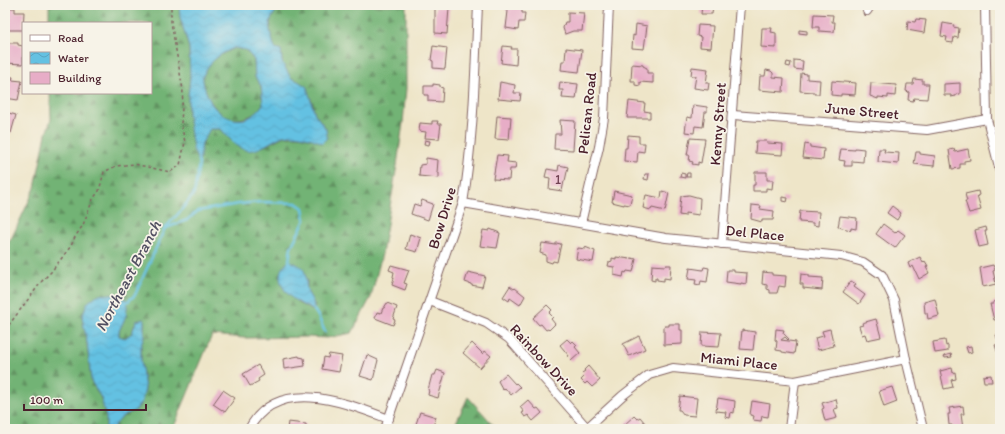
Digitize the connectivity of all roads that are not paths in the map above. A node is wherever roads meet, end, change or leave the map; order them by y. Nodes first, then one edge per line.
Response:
1 (478, 5) edge
2 (609, 5) edge
3 (740, 5) edge
4 (985, 5) edge
5 (732, 115) junction
6 (987, 119) junction
7 (1000, 171) edge
8 (463, 203) junction
9 (582, 223) junction
10 (722, 244) junction
11 (430, 301) junction
12 (906, 359) junction
13 (795, 381) junction
14 (389, 419) junction
15 (588, 428) edge
16 (250, 429) edge
17 (385, 429) edge
18 (789, 429) edge
19 (923, 429) edge

1 - 8 street, Bow Drive
2 - 9 street, Pelican Road
3 - 5 street, Kenny Street
4 - 6 street
5 - 6 street, June Street
5 - 10 street, Kenny Street
6 - 7 street
8 - 9 street, Del Place
8 - 11 street, Bow Drive
9 - 10 street, Del Place
10 - 12 street, Del Place
11 - 14 street, Bow Drive
11 - 15 street, Rainbow Drive
12 - 13 street, Miami Place
12 - 19 street, Del Place
13 - 15 street, Miami Place
13 - 18 street
14 - 16 street
14 - 17 street, Bow Drive

